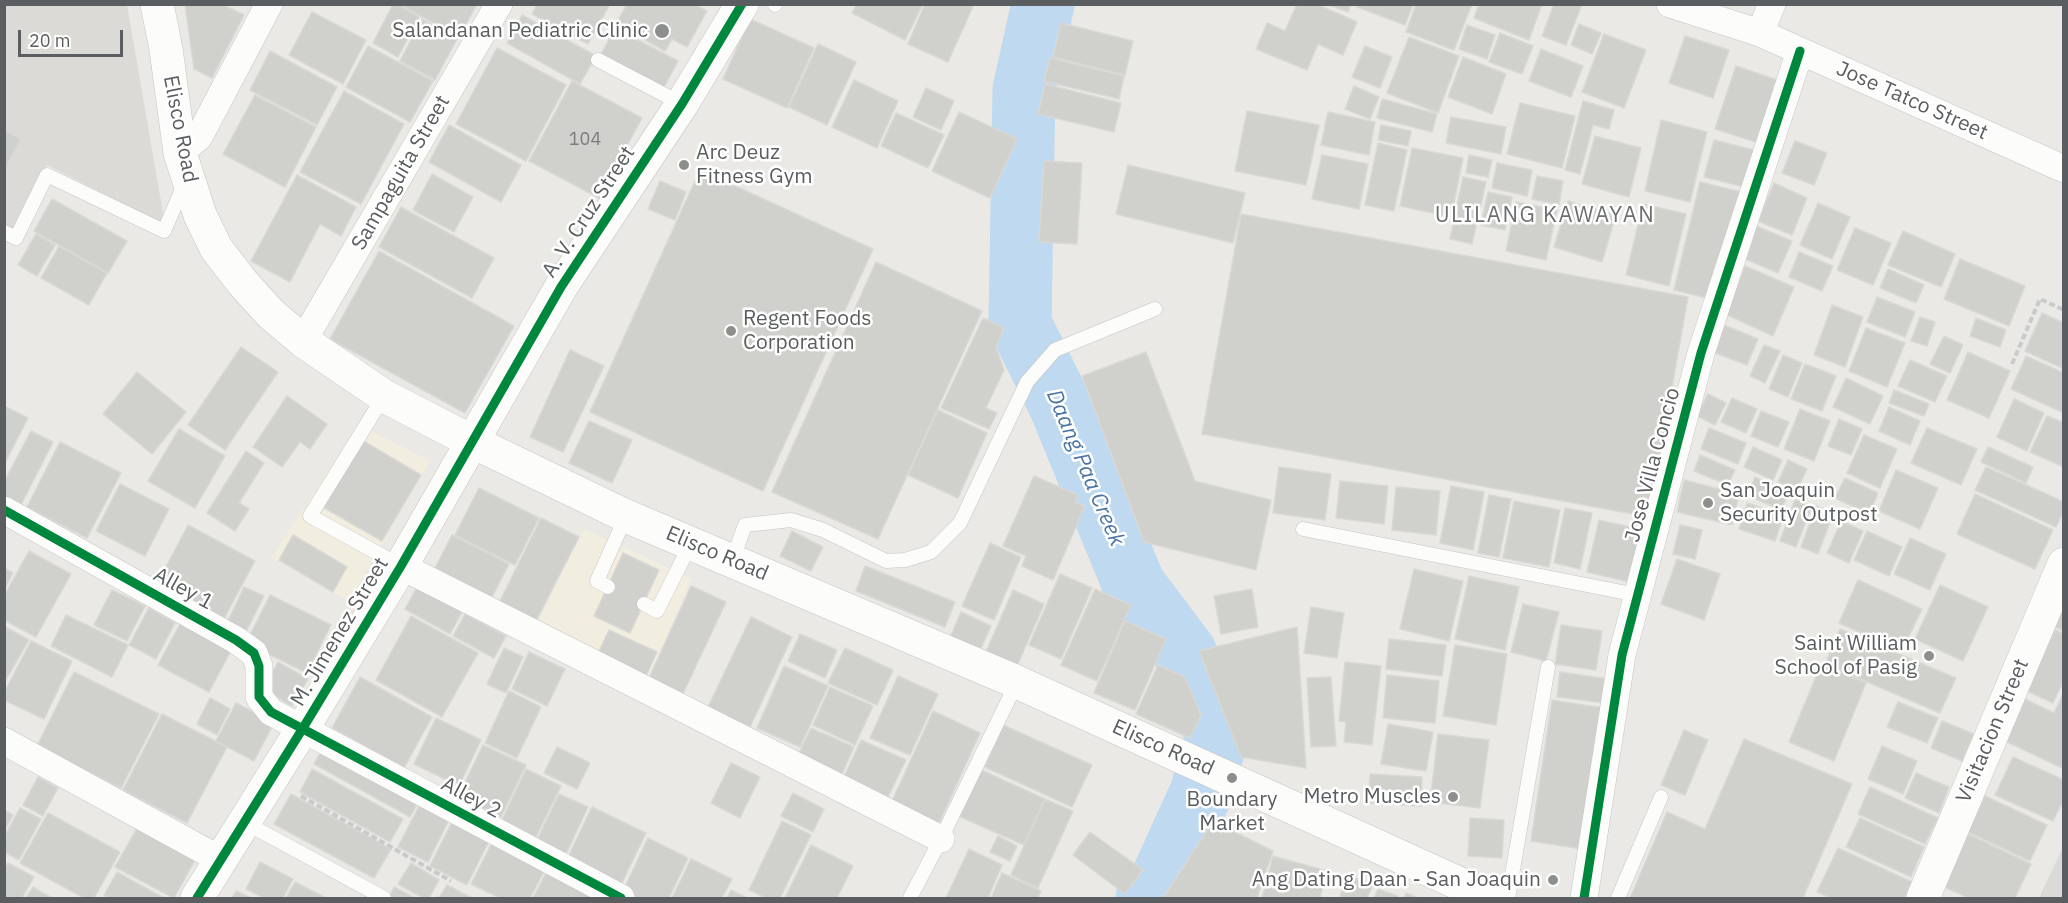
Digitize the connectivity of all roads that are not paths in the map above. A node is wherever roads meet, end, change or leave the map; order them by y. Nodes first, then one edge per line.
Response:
1 (158, 4) edge
2 (269, 4) edge
3 (499, 4) edge
4 (742, 4) edge
5 (1670, 4) edge
6 (1772, 4) edge
7 (1760, 33) junction
8 (1800, 51) junction
9 (598, 60) dead end
10 (682, 104) junction
11 (184, 166) junction
12 (2064, 169) edge
13 (4, 232) edge
14 (1155, 309) dead end
15 (303, 341) junction
16 (384, 396) junction
17 (473, 442) junction
18 (4, 510) edge
19 (626, 516) junction
20 (1303, 529) dead end
21 (691, 543) junction
22 (732, 561) junction
23 (2064, 564) edge
24 (401, 566) junction
25 (608, 587) dead end
26 (1637, 595) junction
27 (644, 604) dead end
28 (1548, 667) dead end
29 (1017, 682) junction
30 (303, 728) junction
31 (4, 741) edge
32 (1661, 797) dead end
33 (244, 822) junction
34 (941, 839) junction
35 (221, 860) junction
36 (196, 898) edge
37 (384, 898) edge
38 (621, 898) edge
39 (910, 898) edge
40 (1491, 898) edge
41 (1508, 898) edge
42 (1584, 898) edge
43 (1618, 898) edge
44 (1923, 898) edge

1 - 11 main road, Elisco Road
2 - 11 street
3 - 15 street, Sampaguita Street
4 - 10 main road, A. V. Cruz Street
5 - 7 street, Jose Tatco Street
6 - 7 street
7 - 8 street, Jose Tatco Street
8 - 12 street, Jose Tatco Street
8 - 26 street, Jose Villa Concio
9 - 10 lane
10 - 17 main road, A. V. Cruz Street
11 - 13 lane
11 - 15 main road, Elisco Road
14 - 22 lane
15 - 16 main road, Elisco Road
16 - 17 main road, Elisco Road
16 - 24 lane
17 - 19 main road, Elisco Road
17 - 24 main road, M. Jimenez Street
18 - 30 street, Alley 1
19 - 21 main road, Elisco Road
19 - 25 lane
20 - 26 lane
21 - 22 main road, Elisco Road
21 - 27 lane
22 - 29 main road, Elisco Road
23 - 44 main road, Visitacion Street
24 - 30 main road, M. Jimenez Street
24 - 34 street
26 - 42 street, Jose Villa Concio
28 - 41 lane
29 - 34 lane
29 - 40 main road, Elisco Road
30 - 33 main road, M. Jimenez Street
30 - 38 street, Alley 2
31 - 35 street
32 - 43 lane
33 - 35 main road, M. Jimenez Street
33 - 37 lane
34 - 39 lane
35 - 36 main road, M. Jimenez Street

